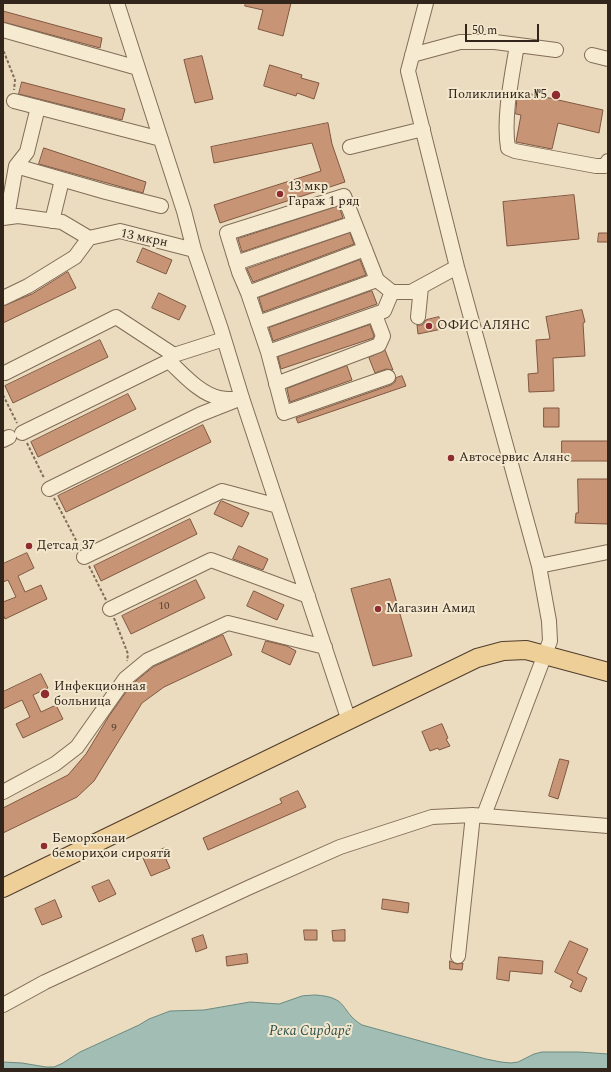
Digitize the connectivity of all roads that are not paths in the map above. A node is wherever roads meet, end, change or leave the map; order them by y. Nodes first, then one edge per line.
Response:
1 (117, 3) edge
2 (426, 3) edge
3 (3, 30) edge
4 (517, 45) junction
5 (556, 50) dead end
6 (592, 54) dead end
7 (412, 55) junction
8 (608, 59) edge
9 (138, 68) junction
10 (422, 129) junction
11 (161, 139) junction
12 (350, 147) dead end
13 (608, 161) edge
14 (16, 166) junction
15 (62, 180) junction
16 (161, 206) dead end
17 (5, 217) edge
18 (52, 221) junction
19 (354, 223) junction
20 (89, 238) junction
21 (194, 250) junction
22 (365, 250) junction
23 (236, 263) junction
24 (457, 267) junction
25 (377, 280) junction
26 (421, 287) junction
27 (392, 292) junction
28 (248, 293) junction
29 (3, 298) edge
30 (375, 315) junction
31 (418, 317) dead end
32 (258, 323) junction
33 (224, 339) junction
34 (268, 352) junction
35 (4, 373) dead end
36 (388, 377) dead end
37 (276, 384) junction
38 (242, 398) junction
39 (11, 436) edge
40 (49, 489) road end
41 (278, 506) junction
42 (608, 552) edge
43 (84, 557) road end
44 (538, 566) junction
45 (308, 596) junction
46 (110, 609) road end
47 (325, 647) junction
48 (544, 655) junction
49 (608, 672) edge
50 (349, 720) junction
51 (3, 792) edge
52 (478, 815) junction
53 (608, 826) edge
54 (3, 888) edge
55 (458, 956) dead end
56 (3, 1005) edge

1 - 9 street
2 - 7 street
3 - 9 street
4 - 5 street
4 - 7 street
4 - 13 street
6 - 8 street
7 - 10 street
9 - 11 street
10 - 12 street
10 - 24 street
11 - 14 street
11 - 21 street
14 - 15 street
14 - 17 street
15 - 16 street
15 - 18 street
17 - 18 street
18 - 20 street
19 - 22 street
19 - 23 street
19 - 23 street
20 - 21 street, 13 мкрн
20 - 29 street
21 - 33 street
22 - 25 street
22 - 28 street
23 - 28 street
24 - 26 street
24 - 44 street
25 - 27 street
25 - 32 street
26 - 27 street
26 - 31 street
27 - 30 street
28 - 32 street
30 - 34 street
30 - 37 street
32 - 34 street
33 - 35 street
33 - 38 street
34 - 37 street
36 - 37 street
38 - 39 street
38 - 40 street
38 - 41 street
41 - 43 street
41 - 45 street
42 - 44 street
44 - 48 street
45 - 46 street
45 - 47 street
47 - 50 street
47 - 51 street
48 - 49 main road
48 - 50 main road
48 - 52 street
50 - 54 main road
52 - 53 street
52 - 55 street
52 - 56 street

